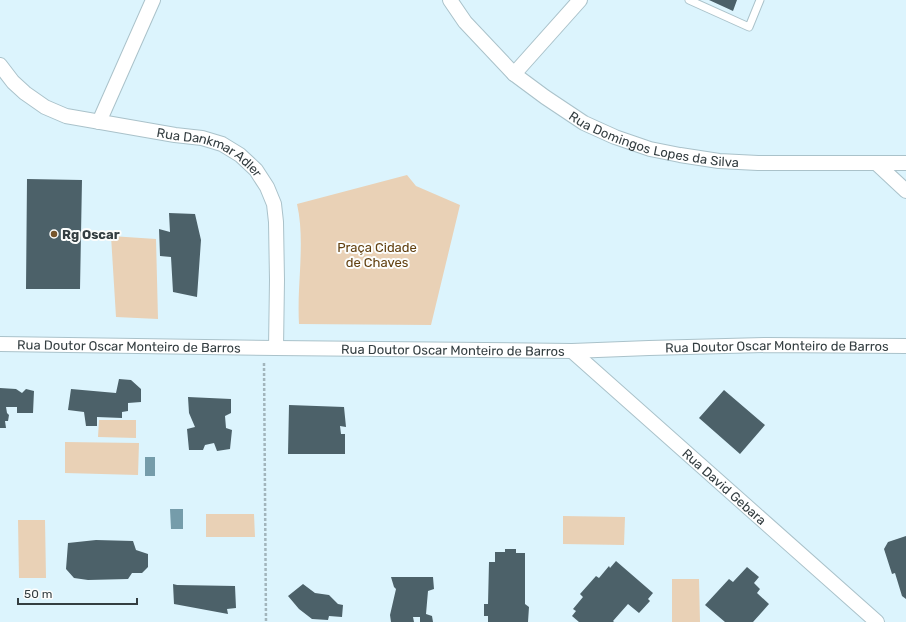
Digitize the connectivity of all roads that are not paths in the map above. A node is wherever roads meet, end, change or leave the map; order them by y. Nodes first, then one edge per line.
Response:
1 (153, 0) edge
2 (450, 0) edge
3 (580, 0) edge
4 (689, 0) edge
5 (760, 0) edge
6 (0, 65) edge
7 (514, 74) junction
8 (98, 122) junction
9 (876, 163) junction
10 (906, 163) edge
11 (906, 191) edge
12 (0, 344) edge
13 (906, 346) edge
14 (270, 348) junction
15 (572, 351) junction
16 (877, 622) edge

1 - 8 street
2 - 7 street, Rua Domingos Lopes da Silva
3 - 7 street
4 - 5 lane
6 - 8 street, Rua Dankmar Adler
7 - 9 street, Rua Domingos Lopes da Silva
8 - 14 street, Rua Dankmar Adler
9 - 10 street, Rua Domingos Lopes da Silva
9 - 11 street
12 - 14 street, Rua Doutor Oscar Monteiro de Barros
13 - 15 street, Rua Doutor Oscar Monteiro de Barros
14 - 15 street, Rua Doutor Oscar Monteiro de Barros
15 - 16 street, Rua David Gebara

